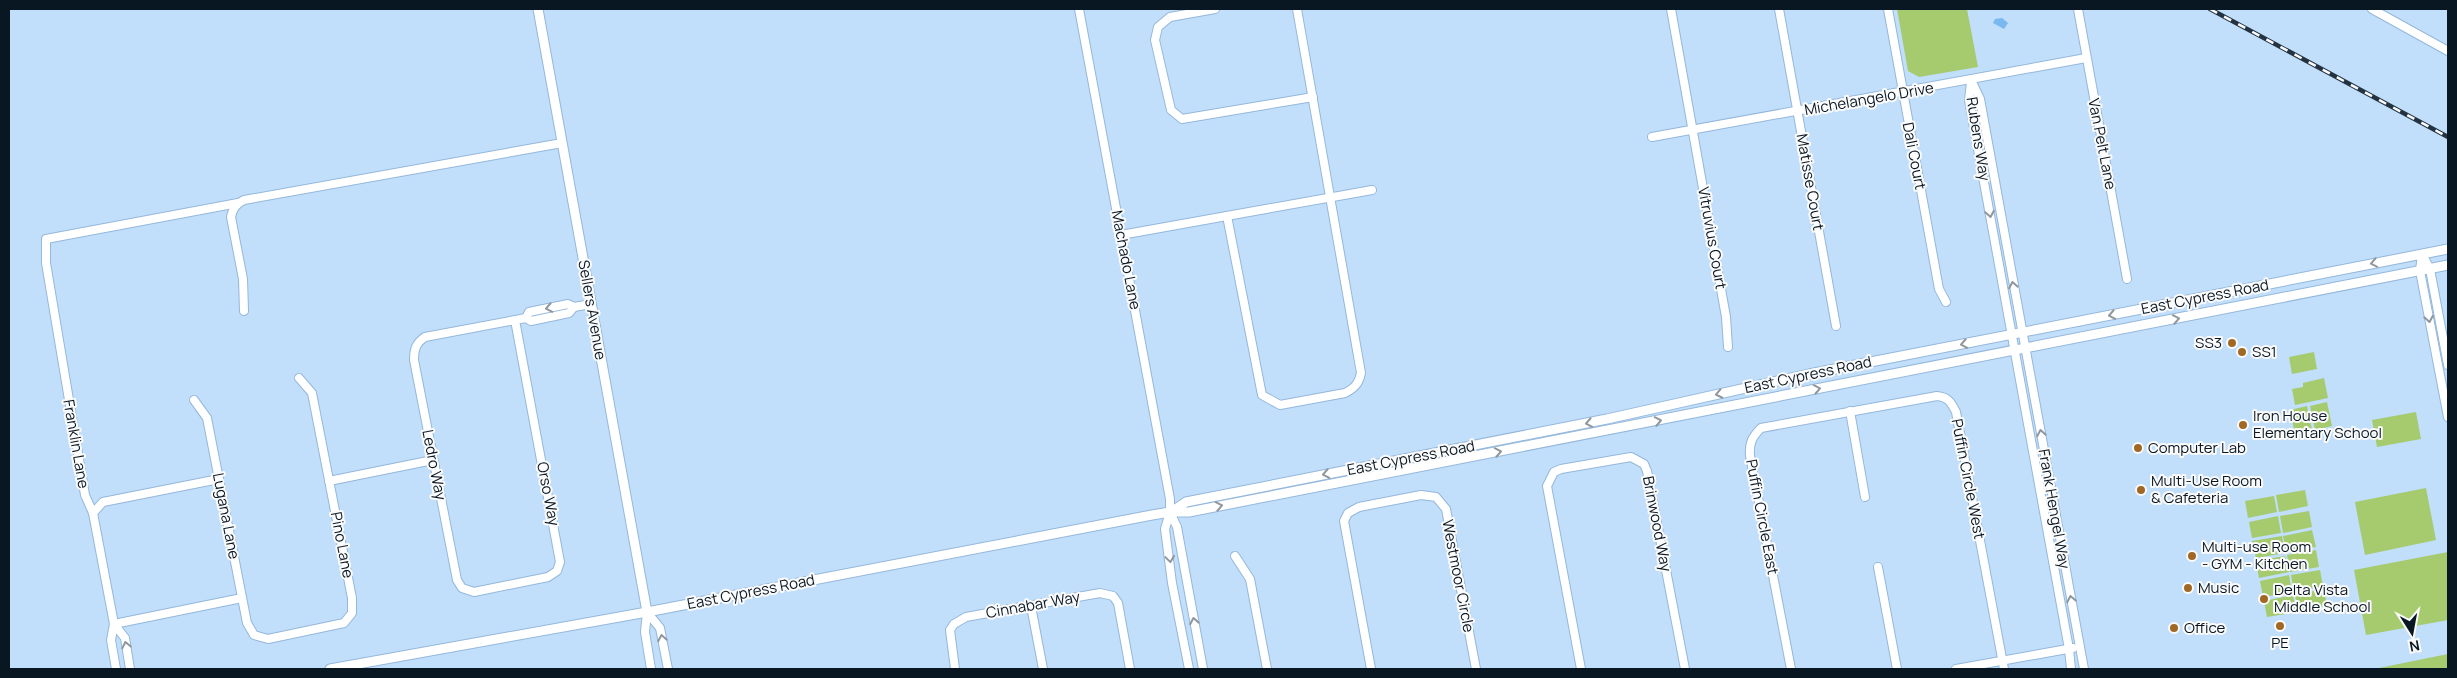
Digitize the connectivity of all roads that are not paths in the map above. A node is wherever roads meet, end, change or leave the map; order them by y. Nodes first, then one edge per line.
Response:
1 (538, 9) edge
2 (1079, 9) edge
3 (1215, 9) edge
4 (1297, 9) edge
5 (1671, 9) edge
6 (1779, 9) edge
7 (1888, 9) edge
8 (2078, 9) edge
9 (2372, 9) edge
10 (2448, 51) edge
11 (2086, 58) junction
12 (1971, 80) junction
13 (1902, 93) junction
14 (1313, 96) junction
15 (1798, 112) junction
16 (1692, 130) junction
17 (1652, 137) dead end
18 (562, 143) junction
19 (1372, 190) dead end
20 (1331, 197) junction
21 (238, 203) junction
22 (1227, 216) junction
23 (1121, 235) junction
24 (2448, 249) edge
25 (2422, 254) junction
26 (2448, 265) edge
27 (2430, 269) junction
28 (2420, 271) junction
29 (2127, 279) dead end
30 (1946, 302) dead end
31 (591, 304) junction
32 (244, 311) dead end
33 (515, 320) junction
34 (1836, 326) dead end
35 (2017, 334) junction
36 (1728, 347) dead end
37 (2025, 348) junction
38 (2014, 351) junction
39 (2448, 365) edge
40 (299, 378) dead end
41 (194, 400) dead end
42 (1850, 411) junction
43 (2448, 417) edge
44 (433, 460) junction
45 (219, 479) junction
46 (329, 481) junction
47 (1865, 497) dead end
48 (1170, 512) junction
49 (93, 513) junction
50 (1235, 556) dead end
51 (1878, 567) dead end
52 (462, 588) joint
53 (242, 598) junction
54 (1031, 606) junction
55 (646, 612) junction
56 (114, 624) junction
57 (254, 634) joint
58 (2080, 647) junction
59 (2069, 649) junction
60 (2002, 660) junction
61 (116, 669) edge
62 (130, 669) edge
63 (330, 669) edge
64 (651, 669) edge
65 (668, 669) edge
66 (955, 669) edge
67 (1044, 669) edge
68 (1130, 669) edge
69 (1189, 669) edge
70 (1203, 669) edge
71 (1267, 669) edge
72 (1371, 669) edge
73 (1476, 669) edge
74 (1580, 669) edge
75 (1685, 669) edge
76 (1791, 669) edge
77 (1897, 669) edge
78 (1956, 669) edge
79 (2004, 669) edge
80 (2071, 669) edge
81 (2084, 669) edge

1 - 18 street, Sellers Avenue
2 - 23 street, Machado Lane
3 - 14 street
4 - 14 street
5 - 16 street, Vitruvius Court
6 - 15 street, Matisse Court
7 - 13 street, Dali Court
8 - 11 street, Van Pelt Lane
9 - 10 street
11 - 12 street, Michelangelo Drive
11 - 29 street, Van Pelt Lane
12 - 13 street, Michelangelo Drive
12 - 35 street, Rubens Way
13 - 15 street, Michelangelo Drive
13 - 30 street, Dali Court
14 - 20 street
15 - 16 street, Michelangelo Drive
15 - 34 street, Matisse Court
16 - 17 street, Michelangelo Drive
16 - 36 street, Vitruvius Court
18 - 21 street
18 - 31 street, Sellers Avenue
19 - 20 street
20 - 22 street
20 - 22 street
21 - 32 street
21 - 49 street, Franklin Lane
22 - 23 street
23 - 48 street, Machado Lane
24 - 25 street, East Cypress Road
25 - 27 street
25 - 28 street
25 -> 35 street, East Cypress Road
26 - 27 street, East Cypress Road
27 - 28 street, East Cypress Road
27 - 39 street
37 -> 28 street, East Cypress Road
28 -> 43 street
31 - 33 street
31 - 55 street, Sellers Avenue
33 - 44 street, Ledro Way
33 - 52 street, Orso Way
35 - 37 street
35 - 38 street
35 -> 48 street, East Cypress Road
37 - 38 street, East Cypress Road
58 -> 37 street, Frank Hengel Way
48 -> 38 street, East Cypress Road
38 - 59 street, Frank Hengel Way
40 - 46 street, Pino Lane
41 - 45 street, Lugana Lane
42 - 47 street
42 - 60 street, Puffin Circle West
42 - 76 street, Puffin Circle East
44 - 46 street
44 - 52 street, Ledro Way
45 - 49 street
45 - 53 street, Lugana Lane
46 - 57 street, Pino Lane
48 - 55 street, East Cypress Road
48 -> 69 street
70 -> 48 street
49 - 56 street, Franklin Lane
50 - 71 street
51 - 77 street
53 - 56 street
53 - 57 street, Lugana Lane
54 - 66 street, Cinnabar Way
54 - 67 street
54 - 68 street, Cinnabar Way
55 - 63 street, East Cypress Road
55 - 64 street, Sellers Avenue
65 -> 55 street, Sellers Avenue
56 - 61 street, Franklin Lane
62 -> 56 street, Franklin Lane
58 - 59 street
58 - 81 street, Frank Hengel Way
59 - 60 street
59 - 80 street, Frank Hengel Way
60 - 78 street
60 - 79 street
72 - 73 street, Westmoor Circle
74 - 75 street, Brinwood Way

